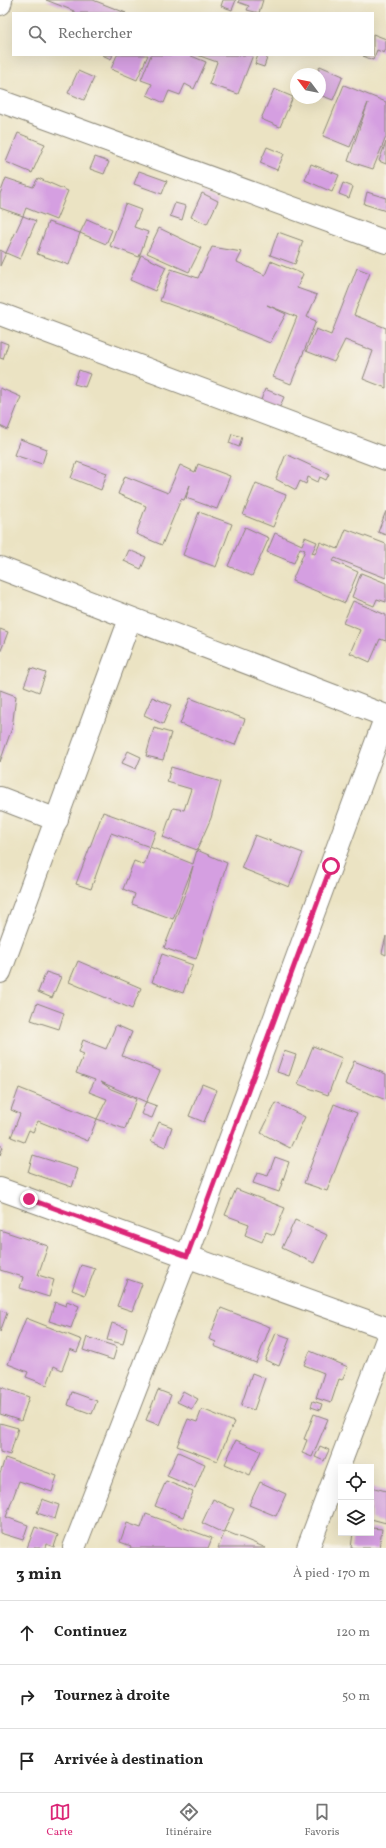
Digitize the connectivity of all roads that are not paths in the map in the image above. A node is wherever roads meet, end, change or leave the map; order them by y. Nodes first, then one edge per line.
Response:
1 (1, 0) edge
2 (0, 4) edge
3 (0, 101) edge
4 (386, 242) edge
5 (0, 314) edge
6 (386, 459) edge
7 (0, 568) edge
8 (130, 619) junction
9 (386, 716) edge
10 (0, 798) edge
11 (57, 820) junction
12 (0, 972) edge
13 (0, 1189) edge
14 (187, 1256) junction
15 (386, 1328) edge
16 (386, 1342) edge
17 (74, 1548) edge
18 (308, 1548) edge

1 - 2 street
3 - 4 street
5 - 6 street
7 - 8 street
8 - 9 street
8 - 11 street
9 - 14 street
10 - 11 street
11 - 12 street
13 - 14 street
14 - 15 street
14 - 17 street
16 - 18 street

